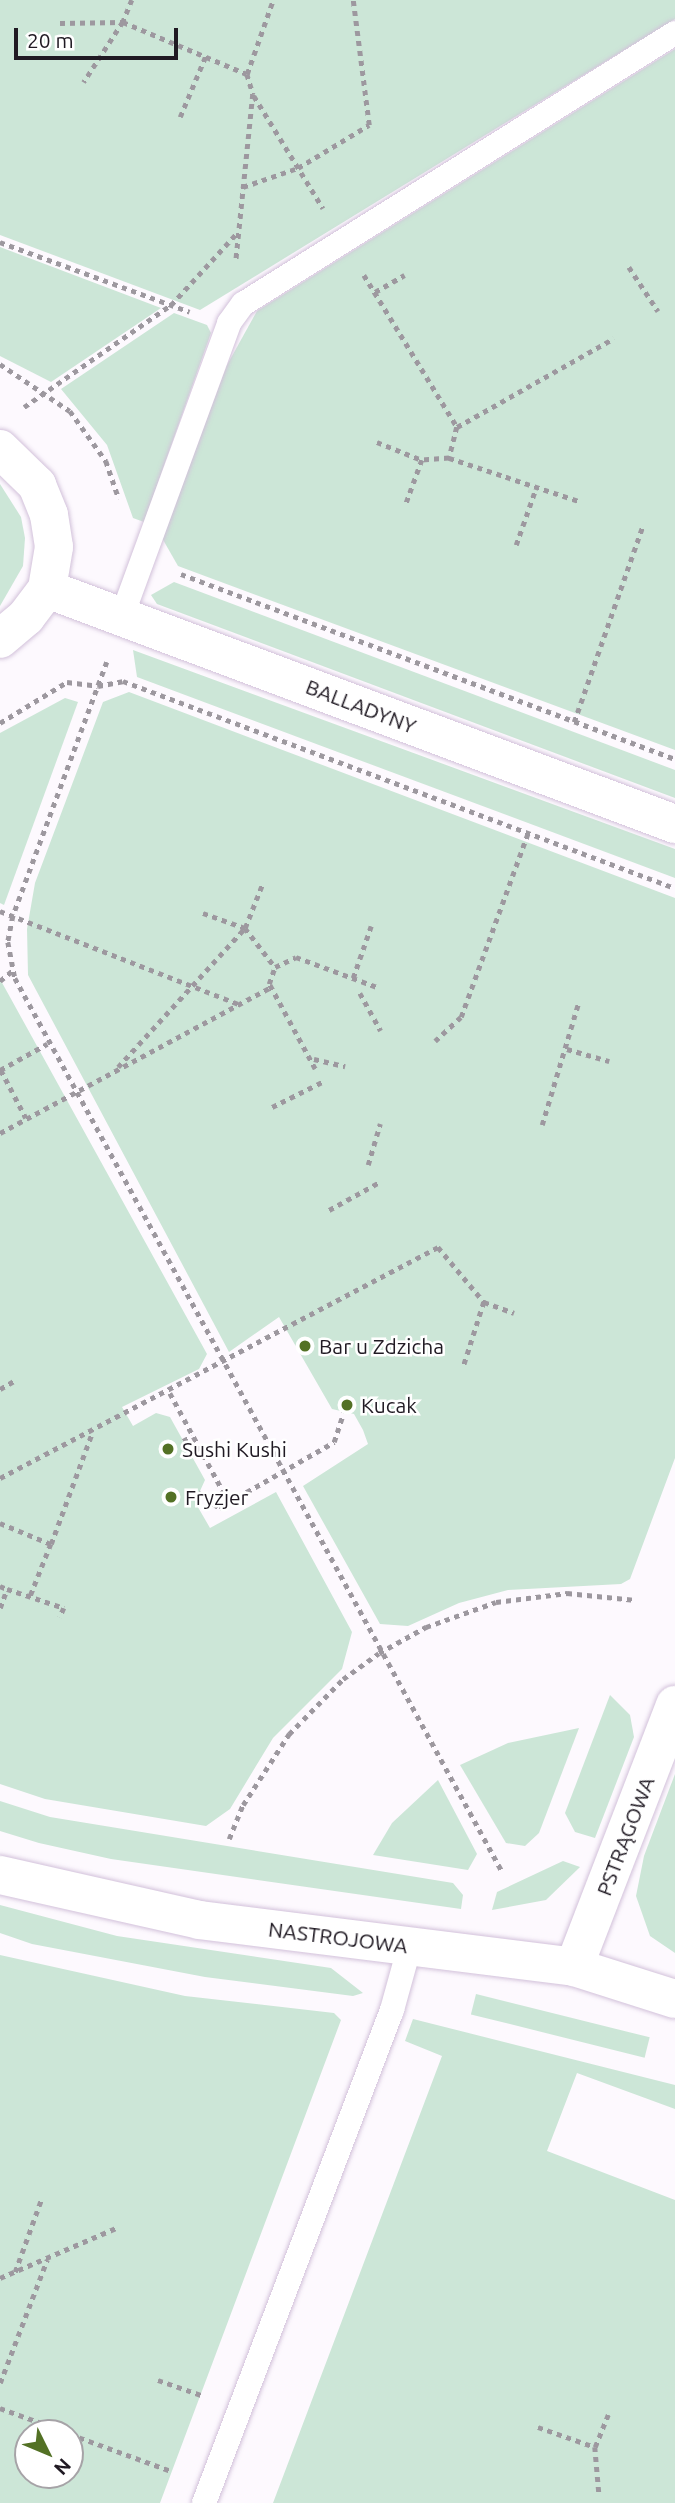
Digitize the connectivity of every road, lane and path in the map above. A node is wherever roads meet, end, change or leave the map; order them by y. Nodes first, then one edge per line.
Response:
1 (132, 0) edge
2 (273, 0) edge
3 (353, 0) edge
4 (123, 22) junction
5 (60, 23) dead end
6 (675, 33) edge
7 (206, 55) junction
8 (247, 74) junction
9 (84, 82) dead end
10 (253, 94) junction
11 (180, 117) dead end
12 (298, 168) junction
13 (243, 187) junction
14 (239, 232) junction
15 (342, 239) junction
16 (0, 242) edge
17 (629, 267) dead end
18 (404, 275) dead end
19 (375, 292) junction
20 (171, 305) junction
21 (658, 311) dead end
22 (229, 323) junction
23 (614, 338) dead end
24 (0, 364) edge
25 (47, 390) junction
26 (19, 411) dead end
27 (457, 426) junction
28 (377, 442) dead end
29 (0, 449) edge
30 (449, 458) junction
31 (422, 460) junction
32 (536, 488) junction
33 (579, 501) dead end
34 (405, 504) dead end
35 (643, 525) dead end
36 (150, 541) junction
37 (516, 545) dead end
38 (47, 589) junction
39 (122, 616) junction
40 (0, 639) edge
41 (98, 686) junction
42 (574, 722) junction
43 (0, 723) edge
44 (675, 759) edge
45 (675, 824) edge
46 (528, 833) junction
47 (262, 886) dead end
48 (675, 888) edge
49 (0, 911) edge
50 (203, 912) dead end
51 (13, 916) junction
52 (371, 926) dead end
53 (245, 928) junction
54 (275, 967) junction
55 (13, 969) junction
56 (353, 978) junction
57 (0, 981) edge
58 (195, 983) junction
59 (271, 987) junction
60 (377, 987) dead end
61 (360, 993) dead end
62 (579, 1001) dead end
63 (239, 1004) junction
64 (381, 1031) dead end
65 (435, 1041) dead end
66 (47, 1044) junction
67 (567, 1049) junction
68 (314, 1059) dead end
69 (609, 1061) dead end
70 (345, 1066) dead end
71 (315, 1069) dead end
72 (0, 1070) edge
73 (114, 1071) junction
74 (322, 1082) dead end
75 (74, 1093) junction
76 (272, 1107) dead end
77 (26, 1118) junction
78 (380, 1124) dead end
79 (542, 1125) dead end
80 (0, 1133) edge
81 (368, 1165) dead end
82 (378, 1183) dead end
83 (329, 1210) dead end
84 (484, 1302) junction
85 (514, 1313) dead end
86 (223, 1363) junction
87 (464, 1364) dead end
88 (14, 1381) dead end
89 (0, 1389) edge
90 (170, 1394) junction
91 (344, 1412) dead end
92 (92, 1433) junction
93 (192, 1436) junction
94 (183, 1441) dead end
95 (282, 1473) junction
96 (0, 1478) edge
97 (198, 1492) dead end
98 (229, 1502) junction
99 (0, 1523) edge
100 (51, 1544) junction
101 (0, 1586) edge
102 (7, 1589) junction
103 (30, 1597) junction
104 (636, 1600) dead end
105 (0, 1608) edge
106 (60, 1617) dead end
107 (379, 1653) junction
108 (675, 1705) edge
109 (229, 1839) dead end
110 (503, 1873) dead end
111 (0, 1875) edge
112 (410, 1945) junction
113 (574, 1967) junction
114 (675, 1999) edge
115 (41, 2200) dead end
116 (116, 2228) dead end
117 (47, 2260) junction
118 (15, 2272) junction
119 (0, 2278) edge
120 (0, 2370) edge
121 (2, 2376) junction
122 (158, 2380) dead end
123 (0, 2383) edge
124 (208, 2398) dead end
125 (0, 2408) edge
126 (608, 2414) dead end
127 (30, 2419) edge
128 (538, 2427) dead end
129 (84, 2438) edge
130 (595, 2447) junction
131 (173, 2471) dead end
132 (599, 2493) dead end
133 (204, 2503) edge

1 - 4 path
2 - 8 path
3 - 12 path
4 - 5 path
4 - 7 path
4 - 9 path
6 - 15 lane
7 - 8 path
7 - 11 path
8 - 10 path
10 - 12 path
10 - 13 path
12 - 13 path
12 - 15 path
13 - 14 path
14 - 20 path
14 - 22 path
15 - 19 path
15 - 22 lane
16 - 20 path
17 - 21 path
18 - 19 path
19 - 27 path
20 - 22 path
20 - 25 path
22 - 36 lane
23 - 27 path
24 - 25 path
25 - 26 path
25 - 36 path
27 - 30 path
28 - 31 path
29 - 38 street
30 - 31 path
30 - 32 path
31 - 34 path
32 - 33 path
32 - 37 path
35 - 42 path
36 - 39 lane
36 - 42 path
38 - 39 street, BALLADYNY
38 - 40 street
39 - 41 path
39 - 45 street, BALLADYNY
41 - 43 path
41 - 46 path
41 - 51 path
42 - 44 path
46 - 48 path
46 - 65 path
47 - 53 path
49 - 51 path
50 - 53 path
51 - 55 path
51 - 58 path
52 - 56 path
53 - 54 path
53 - 58 path
54 - 56 path
54 - 59 path
55 - 57 path
55 - 66 path
56 - 60 path
58 - 63 path
58 - 73 path
59 - 63 path
59 - 71 path
61 - 64 path
62 - 67 path
63 - 73 path
66 - 72 path
66 - 75 path
67 - 69 path
67 - 79 path
68 - 70 path
72 - 77 path
73 - 75 path
74 - 76 path
75 - 77 path
75 - 86 path
77 - 80 path
78 - 81 path
82 - 83 path
84 - 85 path
84 - 86 path
84 - 87 path
86 - 90 path
86 - 95 path
88 - 89 path
90 - 92 path
90 - 93 path
91 - 95 path
92 - 96 path
92 - 100 path
93 - 94 path
93 - 98 path
95 - 98 path
95 - 107 path
97 - 98 path
99 - 100 path
100 - 103 path
101 - 102 path
102 - 103 path
102 - 105 path
103 - 106 path
104 - 107 path
107 - 109 path
107 - 110 path
108 - 113 street, PSTRĄGOWA
111 - 112 street, NASTROJOWA
112 - 113 street, NASTROJOWA
112 - 133 lane
113 - 114 street, NASTROJOWA
115 - 118 path
116 - 117 path
117 - 118 path
117 - 121 path
118 - 119 path
120 - 121 path
121 - 123 path
122 - 124 path
125 - 127 path
126 - 130 path
128 - 130 path
129 - 131 path
130 - 132 path

